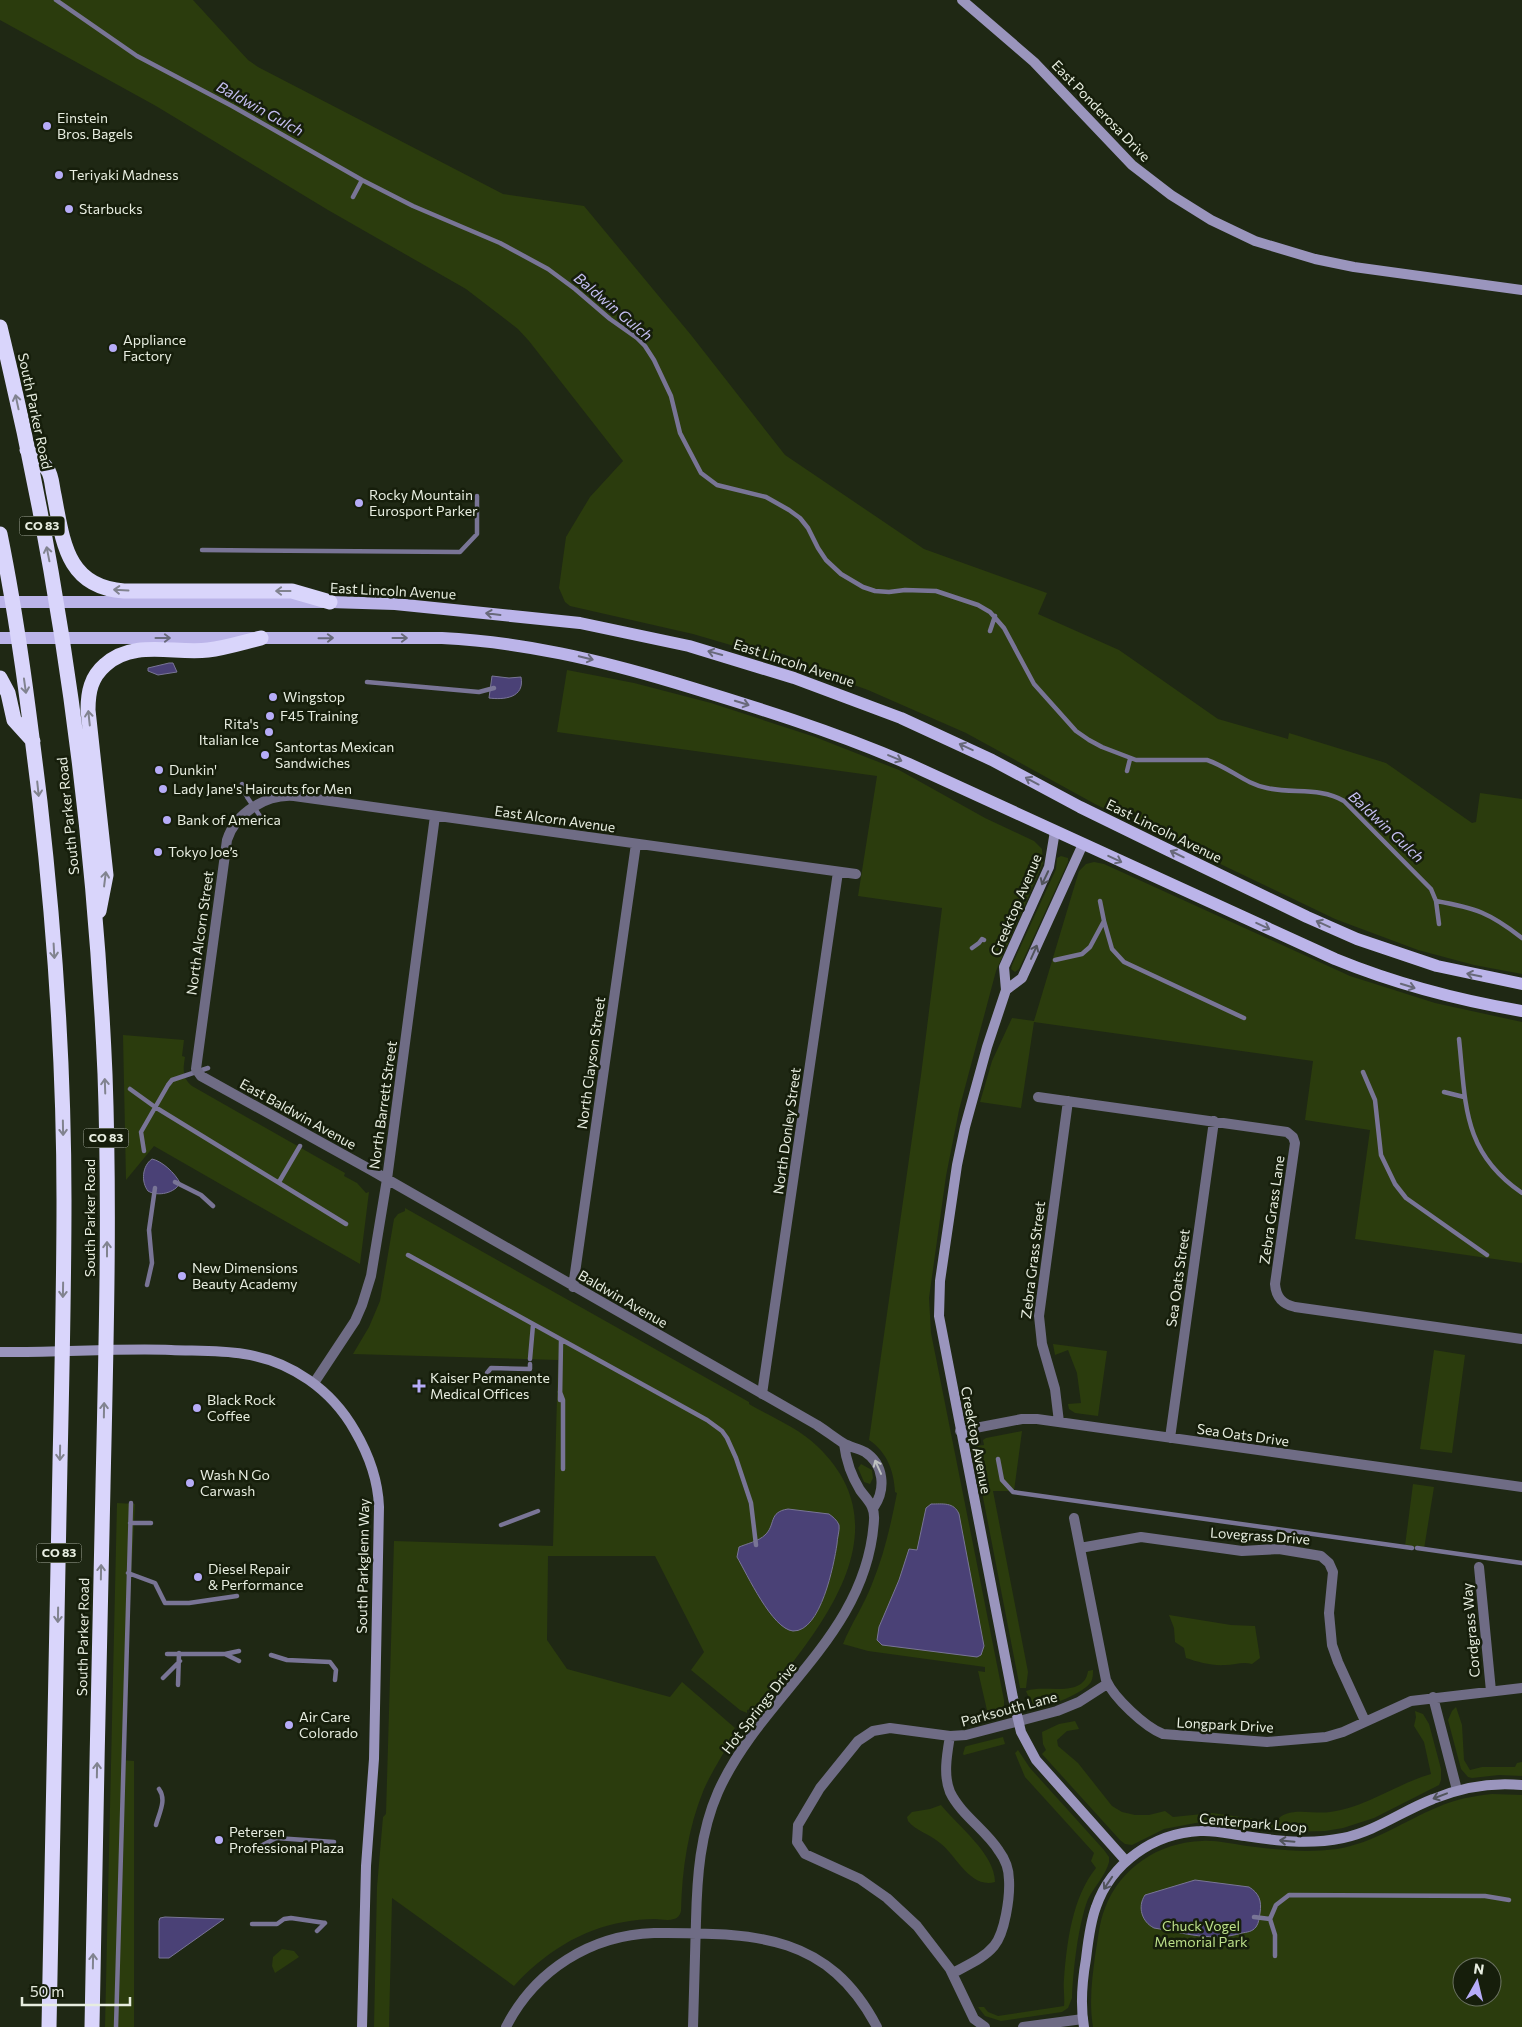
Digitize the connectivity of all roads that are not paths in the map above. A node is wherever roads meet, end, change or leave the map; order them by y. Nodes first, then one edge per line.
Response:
1 (962, 0) edge
2 (1522, 290) edge
3 (0, 327) edge
4 (28, 450) junction
5 (0, 534) edge
6 (6, 602) edge
7 (56, 602) junction
8 (330, 602) junction
9 (62, 637) junction
10 (0, 638) edge
11 (18, 638) junction
12 (261, 638) junction
13 (0, 678) edge
14 (33, 740) junction
15 (254, 807) joint
16 (435, 816) junction
17 (1054, 831) junction
18 (636, 844) junction
19 (1083, 844) junction
20 (838, 872) junction
21 (856, 874) dead end
22 (96, 927) junction
23 (1522, 984) edge
24 (1006, 990) junction
25 (1522, 1011) edge
26 (196, 1072) joint
27 (1038, 1097) dead end
28 (1068, 1101) junction
29 (1214, 1121) junction
30 (387, 1179) junction
31 (573, 1287) junction
32 (1522, 1339) edge
33 (105, 1350) junction
34 (0, 1352) edge
35 (62, 1352) junction
36 (314, 1383) junction
37 (762, 1394) junction
38 (1058, 1422) junction
39 (960, 1431) junction
40 (1170, 1438) junction
41 (844, 1444) junction
42 (1522, 1487) edge
43 (874, 1507) junction
44 (1074, 1518) dead end
45 (1080, 1548) junction
46 (1479, 1567) dead end
47 (1108, 1684) junction
48 (1522, 1688) edge
49 (1491, 1691) junction
50 (1433, 1697) junction
51 (1365, 1721) junction
52 (1018, 1722) junction
53 (950, 1736) junction
54 (1522, 1785) edge
55 (1457, 1790) junction
56 (1126, 1861) junction
57 (695, 1934) junction
58 (953, 1973) junction
59 (1083, 2023) edge
60 (49, 2027) edge
61 (92, 2027) edge
62 (362, 2027) edge
63 (506, 2027) edge
64 (693, 2027) edge
65 (877, 2027) edge
66 (985, 2027) edge
67 (1023, 2027) edge

1 - 2 street, East Ponderosa Drive
4 -> 3 highway, South Parker Road / CO 83
7 -> 4 highway, South Parker Road / CO 83
8 -> 4 highway
5 - 6 highway, South Parker Road / CO 83
6 - 7 main road, East Lincoln Avenue
6 - 11 highway, South Parker Road / CO 83
7 - 8 main road, East Lincoln Avenue
7 - 9 highway, South Parker Road / CO 83
23 -> 8 main road, East Lincoln Avenue
9 - 11 main road
9 -> 12 main road
9 - 22 highway, South Parker Road / CO 83
10 - 11 main road
11 -> 14 highway, South Parker Road / CO 83
12 -> 17 main road
22 -> 12 highway
13 - 14 highway
14 -> 35 highway, South Parker Road / CO 83
15 - 16 street, East Alcorn Avenue
15 - 26 street, North Alcorn Street
16 - 18 street, East Alcorn Avenue
16 - 30 street, North Barrett Street
17 - 19 main road
17 -> 24 street, Creektop Avenue
18 - 20 street, East Alcorn Avenue
18 - 31 street, North Clayson Street
24 -> 19 street, Creektop Avenue
19 -> 25 main road
20 - 21 street, East Alcorn Avenue
20 - 37 street, North Donley Street
33 -> 22 highway, South Parker Road / CO 83
24 - 39 street, Creektop Avenue
26 - 30 street, East Baldwin Avenue
27 - 28 street, Zebra Grass Lane
28 - 29 street, Zebra Grass Lane
28 - 38 street, Zebra Grass Street
29 - 32 street, Zebra Grass Lane
29 - 40 street, Sea Oats Street
30 - 31 street, Baldwin Avenue
30 - 36 street, North Barrett Street
31 - 37 street, Baldwin Avenue
33 - 35 street, South Parkglenn Way
33 - 36 street, South Parkglenn Way
61 -> 33 highway, South Parker Road / CO 83
34 - 35 street, South Parkglenn Way
35 -> 60 highway, South Parker Road / CO 83
36 - 62 street, South Parkglenn Way
37 - 41 street, Baldwin Avenue
38 - 39 street, Sea Oats Drive
38 - 40 street, Sea Oats Drive
39 - 52 street, Creektop Avenue
40 - 42 street, Sea Oats Drive
41 - 43 street
43 -> 41 street, Hot Springs Drive
43 - 57 street, Hot Springs Drive
44 - 45 street, Longpark Drive
45 - 47 street, Longpark Drive
45 - 51 street, Lovegrass Drive
46 - 49 street, Cordgrass Way
47 - 51 street, Longpark Drive
47 - 52 street, Parksouth Lane
48 - 49 street, Longpark Drive
49 - 50 street, Longpark Drive
50 - 51 street, Longpark Drive
50 - 55 street
52 - 53 street, Parksouth Lane
52 - 56 street, Creektop Avenue
53 - 58 street
53 - 58 street, Parksouth Lane
54 - 55 street, Centerpark Loop
55 -> 56 street, Centerpark Loop
56 -> 59 street, Centerpark Loop
57 - 63 street
57 - 64 street, Hot Springs Drive
57 - 65 street
58 - 66 street, Parksouth Lane
59 - 67 street

